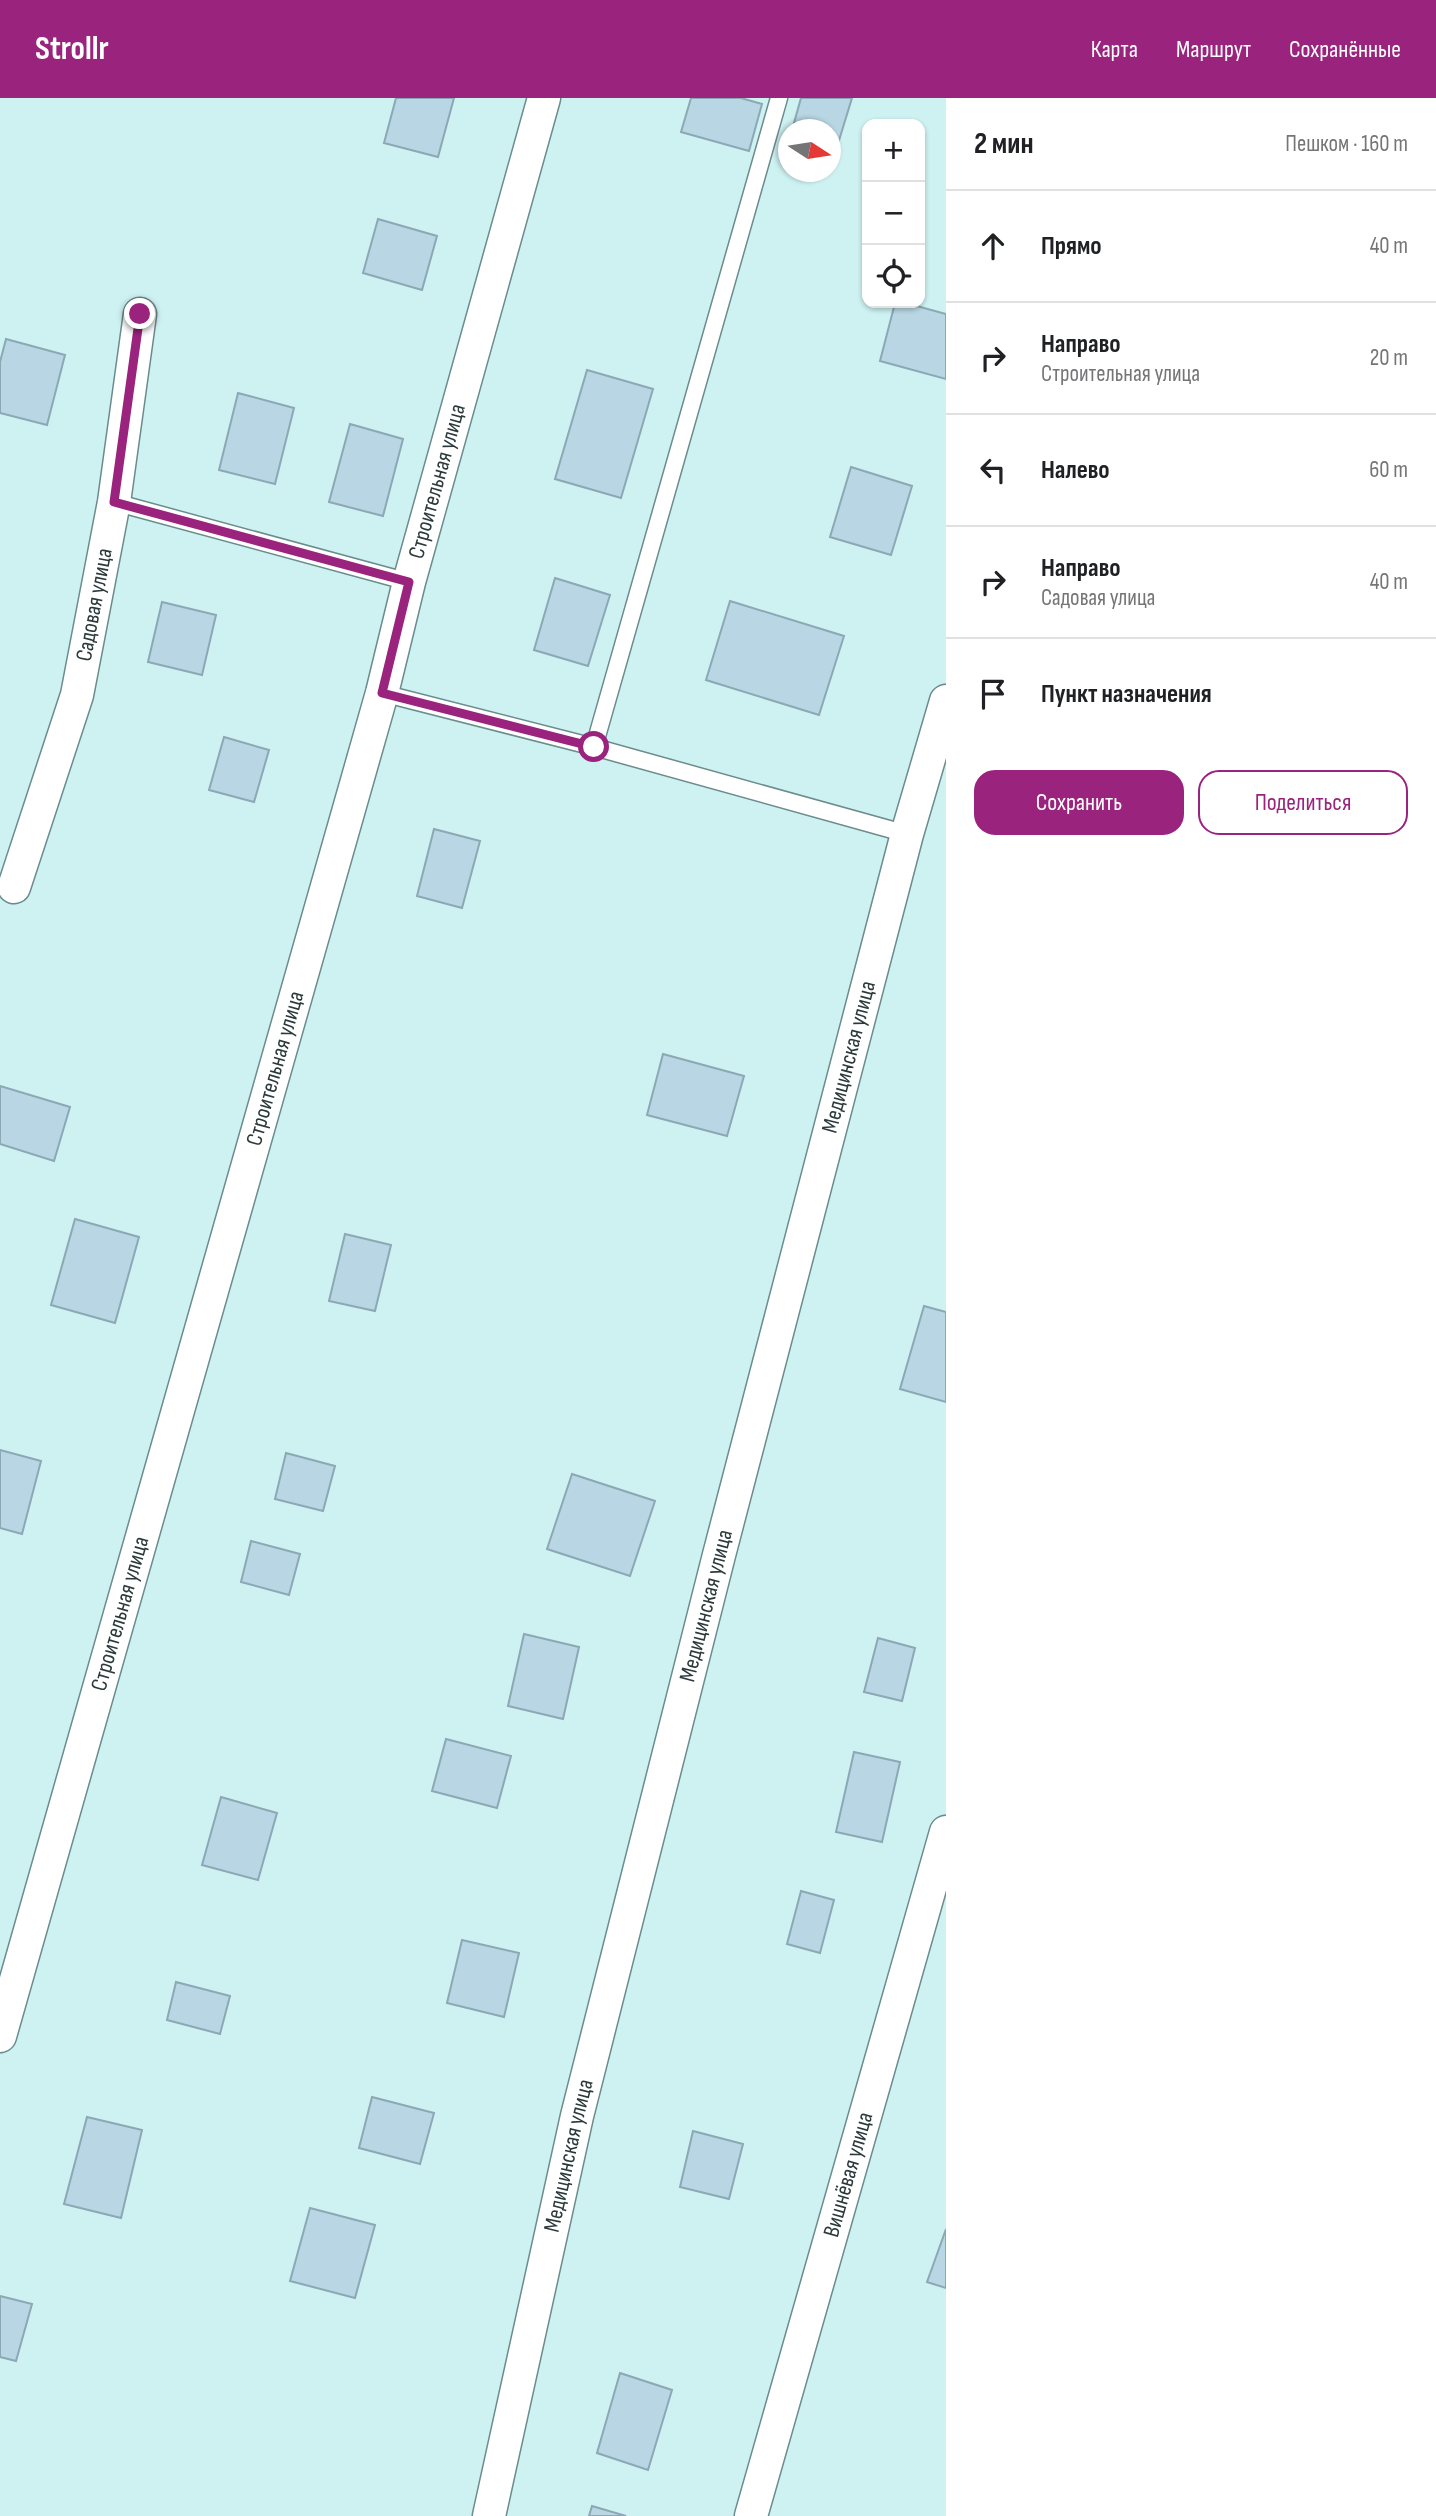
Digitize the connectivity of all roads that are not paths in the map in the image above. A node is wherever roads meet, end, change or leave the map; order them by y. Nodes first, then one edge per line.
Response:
1 (544, 98) edge
2 (779, 98) edge
3 (140, 314) dead end
4 (114, 502) junction
5 (409, 582) junction
6 (382, 693) junction
7 (946, 701) edge
8 (594, 747) junction
9 (907, 834) junction
10 (14, 887) dead end
11 (946, 1832) edge
12 (0, 2036) edge
13 (489, 2516) edge
14 (751, 2516) edge

1 - 5 street, Строительная улица
2 - 8 lane
3 - 4 street, Садовая улица
4 - 5 lane
4 - 10 street, Садовая улица
5 - 6 street, Строительная улица
6 - 8 lane
6 - 12 street, Строительная улица
7 - 9 street, Медицинская улица
8 - 9 lane
9 - 13 street, Медицинская улица
11 - 14 street, Вишнёвая улица

